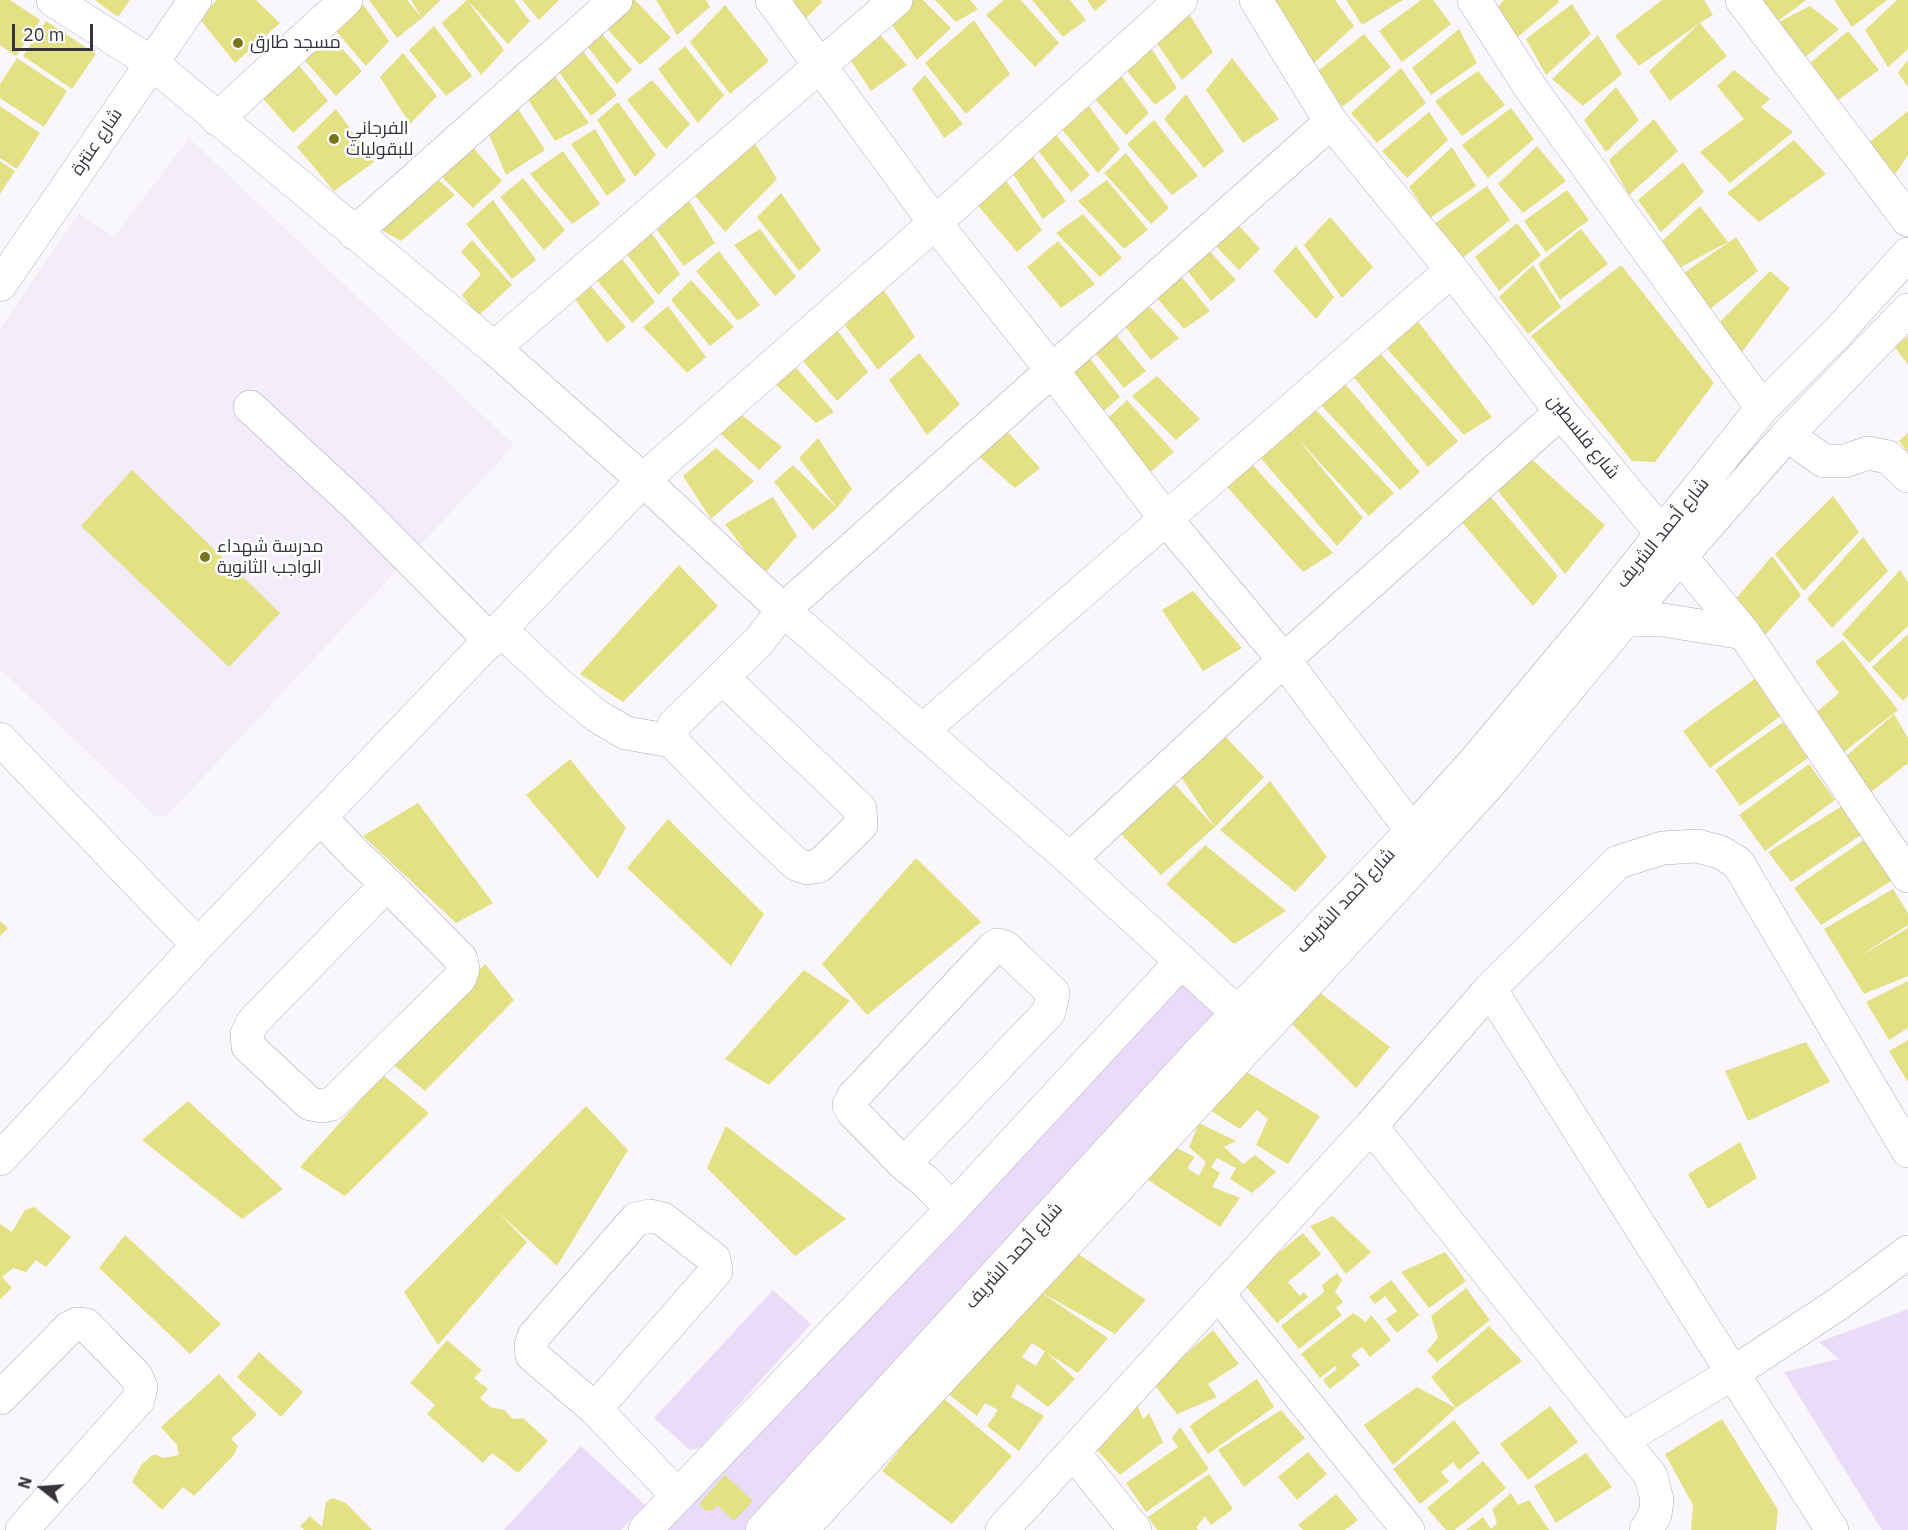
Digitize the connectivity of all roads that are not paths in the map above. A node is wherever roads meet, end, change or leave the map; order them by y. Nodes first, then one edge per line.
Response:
1 (53, 0) edge
2 (195, 0) edge
3 (346, 0) edge
4 (616, 0) edge
5 (772, 0) edge
6 (896, 0) edge
7 (1181, 0) edge
8 (1256, 0) edge
9 (1474, 0) edge
10 (1742, 0) edge
11 (152, 63) junction
12 (821, 67) junction
13 (217, 119) junction
14 (1331, 122) junction
15 (1908, 220) edge
16 (935, 224) junction
17 (354, 233) junction
18 (1908, 254) edge
19 (1452, 270) junction
20 (0, 285) edge
21 (1908, 310) edge
22 (494, 348) junction
23 (1051, 369) junction
24 (250, 407) dead end
25 (1762, 408) junction
26 (1561, 412) junction
27 (1787, 435) junction
28 (1908, 476) edge
29 (643, 480) junction
30 (1166, 519) junction
31 (1671, 545) junction
32 (783, 610) junction
33 (1625, 620) junction
34 (1744, 633) junction
35 (496, 636) junction
36 (1284, 660) junction
37 (723, 678) junction
38 (923, 730) junction
39 (0, 739) edge
40 (672, 741) junction
41 (321, 818) junction
42 (1422, 839) junction
43 (1070, 858) junction
44 (1908, 876) edge
45 (387, 885) junction
46 (198, 945) junction
47 (1182, 961) junction
48 (1490, 989) junction
49 (1250, 1024) junction
50 (1371, 1126) junction
51 (1908, 1151) edge
52 (0, 1159) edge
53 (904, 1164) junction
54 (952, 1209) junction
55 (1908, 1252) edge
56 (1218, 1294) junction
57 (1733, 1373) junction
58 (0, 1398) edge
59 (595, 1409) junction
60 (1622, 1440) junction
61 (1073, 1452) junction
62 (678, 1496) junction
63 (0, 1525) edge
64 (6, 1530) edge
65 (22, 1530) edge
66 (645, 1530) edge
67 (762, 1530) edge
68 (801, 1530) edge
69 (1002, 1530) edge
70 (1135, 1530) edge
71 (1408, 1530) edge
72 (1646, 1530) edge
73 (1832, 1530) edge

1 - 11 street
2 - 11 street, شارع عنترة
3 - 13 street
4 - 17 street
5 - 12 street
6 - 12 street
7 - 16 street
8 - 14 street, شارع فلسطين
9 - 25 street
10 - 15 street
11 - 13 street
11 - 20 street, شارع عنترة
12 - 16 street
12 - 22 street
13 - 17 street
14 - 19 street, شارع فلسطين
14 - 23 street
16 - 23 street
16 - 29 street
17 - 22 street
18 - 25 street, شارع أحمد الشريف
19 - 26 street, شارع فلسطين
19 - 30 street
21 - 27 street, شارع أحمد الشريف
22 - 29 street
23 - 30 street
23 - 32 street
24 - 35 street
25 - 31 street, شارع أحمد الشريف
26 - 31 street, شارع فلسطين
26 - 36 street
27 - 28 street
27 - 31 street, شارع أحمد الشريف
29 - 32 street
29 - 35 street
30 - 36 street
30 - 38 street
31 - 33 street, شارع أحمد الشريف
31 - 34 street, شارع فلسطين
31 - 42 street, شارع أحمد الشريف
32 - 37 street
32 - 38 street
33 - 34 street
33 - 42 street, شارع أحمد الشريف
34 - 44 street, شارع فلسطين
35 - 40 street
35 - 41 street
36 - 42 street
36 - 43 street
37 - 40 street
37 - 40 street
38 - 43 street
39 - 46 street
41 - 45 street
41 - 46 street
42 - 49 street, شارع أحمد الشريف
43 - 47 street
45 - 45 street
46 - 52 street
47 - 49 street
47 - 54 street
48 - 50 street
48 - 51 street
48 - 57 street
49 - 67 street, شارع أحمد الشريف
49 - 68 street, شارع أحمد الشريف
50 - 56 street
50 - 60 street
53 - 53 street
53 - 54 street
54 - 62 street
55 - 57 street
56 - 61 street
56 - 71 street
57 - 60 street
57 - 73 street
58 - 65 street
59 - 59 street
59 - 62 street
60 - 72 street
61 - 69 street
61 - 70 street
62 - 66 street
63 - 64 street

